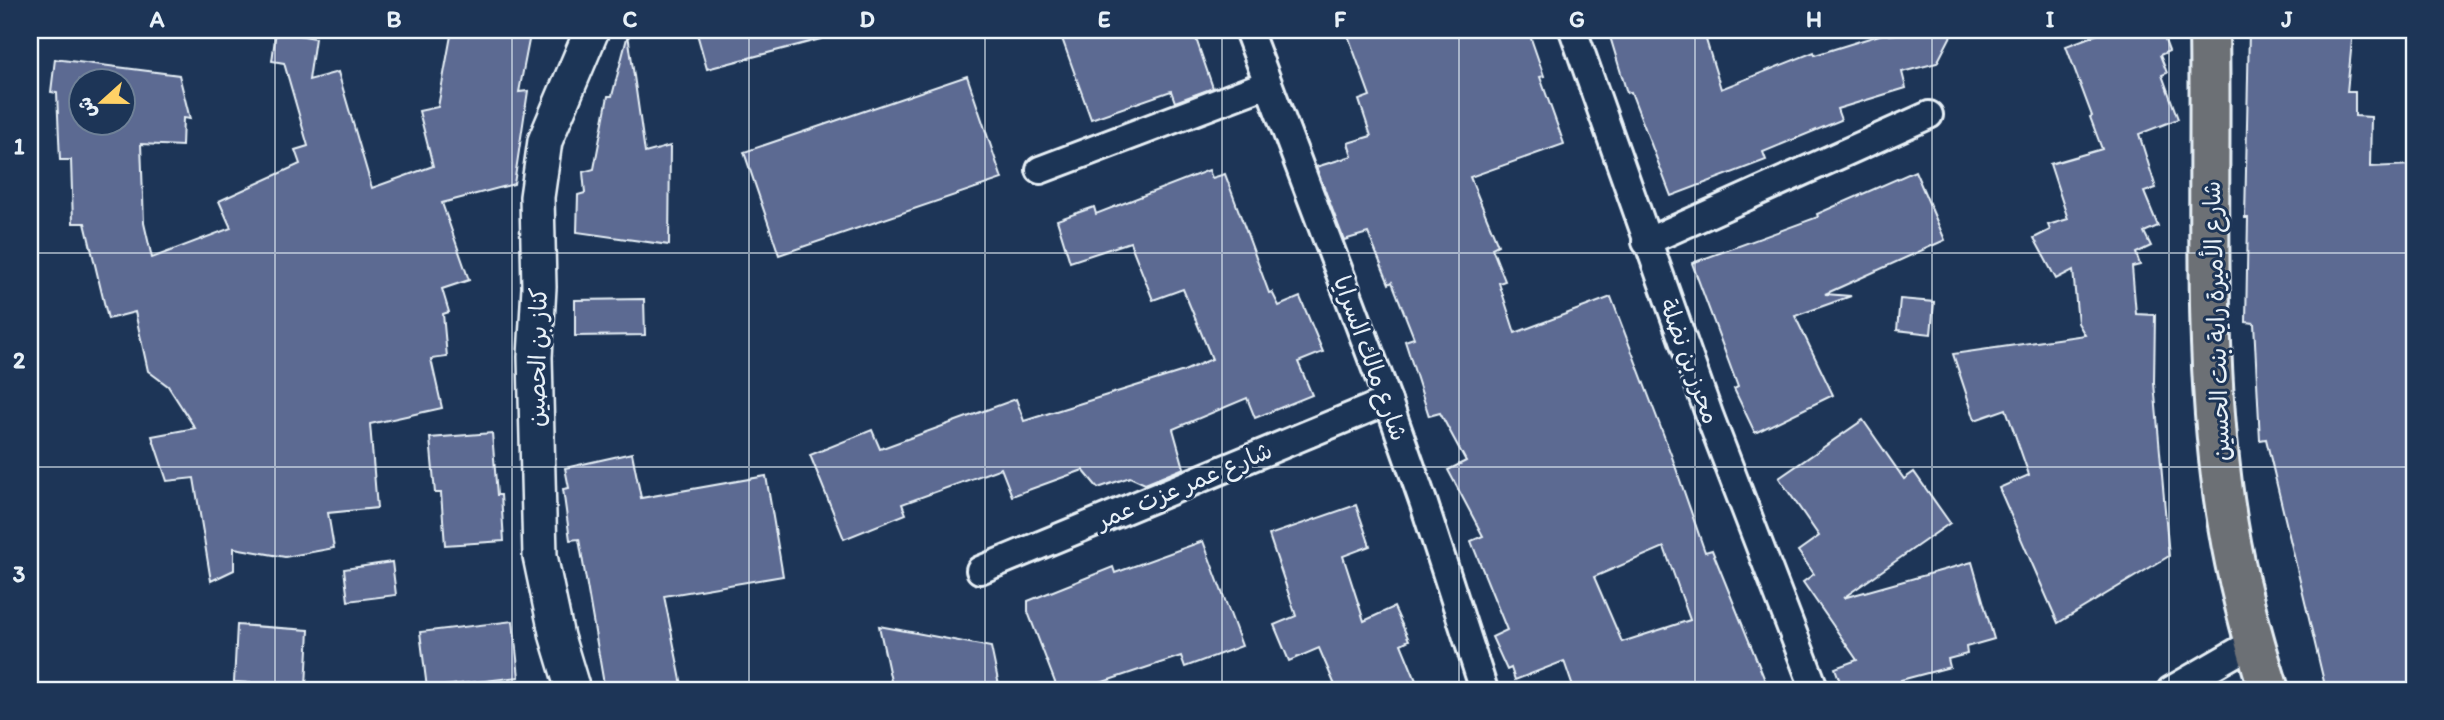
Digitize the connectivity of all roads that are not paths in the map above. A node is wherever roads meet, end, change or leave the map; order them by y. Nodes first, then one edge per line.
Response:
1 (592, 30) edge
2 (1248, 30) edge
3 (1573, 30) edge
4 (2209, 30) edge
5 (1267, 84) junction
6 (1929, 115) dead end
7 (1040, 170) dead end
8 (1646, 242) junction
9 (1388, 401) junction
10 (979, 570) dead end
11 (2254, 642) junction
12 (573, 690) edge
13 (1484, 690) edge
14 (1815, 690) edge
15 (2171, 690) edge
16 (2269, 690) edge

1 - 12 street, كناز بن الحصين
2 - 5 street, شارع مالك السرايا
3 - 8 street, محرز بن نضلة
4 - 11 main road, شارع الأميرة راية بنت الحسين
5 - 7 street
5 - 9 street, شارع مالك السرايا
6 - 8 street
8 - 14 street, محرز بن نضلة
9 - 10 street, شارع عمر عزت عمر
9 - 13 street, شارع مالك السرايا
11 - 15 street
11 - 16 main road, شارع الأميرة راية بنت الحسين

